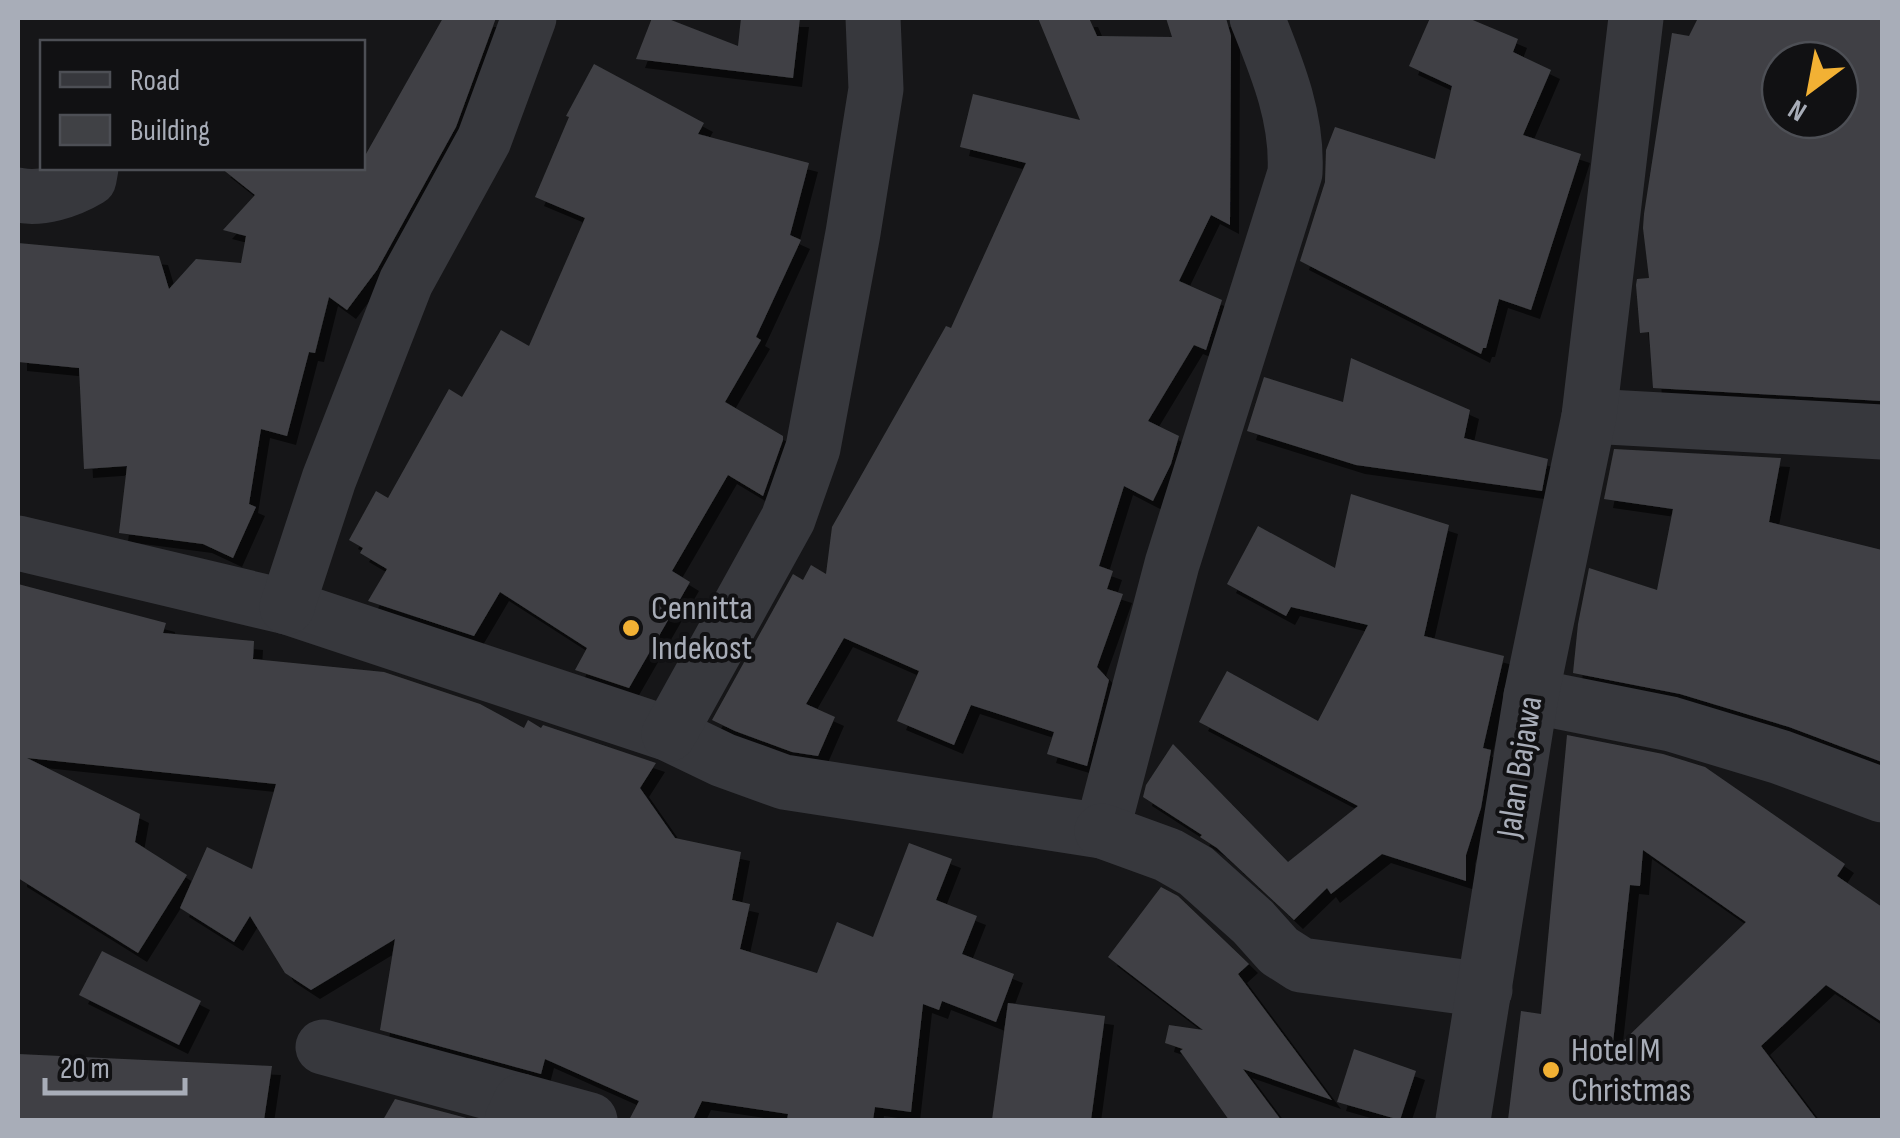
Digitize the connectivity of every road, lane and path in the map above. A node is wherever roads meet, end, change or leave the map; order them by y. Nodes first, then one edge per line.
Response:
1 (528, 18) edge
2 (873, 18) edge
3 (1258, 18) edge
4 (1636, 18) edge
5 (91, 170) edge
6 (18, 195) edge
7 (1589, 416) junction
8 (1882, 432) edge
9 (18, 544) edge
10 (287, 607) junction
11 (1531, 696) junction
12 (669, 734) junction
13 (1882, 795) edge
14 (1102, 831) junction
15 (1484, 990) junction
16 (323, 1047) dead end
17 (516, 1111) edge
18 (590, 1120) edge
19 (1462, 1120) edge

1 - 10 street
2 - 12 street
3 - 14 street
4 - 7 street, Jalan Bajawa
5 - 6 street
7 - 8 street
7 - 11 street, Jalan Bajawa
9 - 10 street
10 - 12 street
11 - 13 street
11 - 15 street, Jalan Bajawa
12 - 14 street
14 - 15 street
15 - 19 street, Jalan Bajawa
16 - 17 street
17 - 18 street

